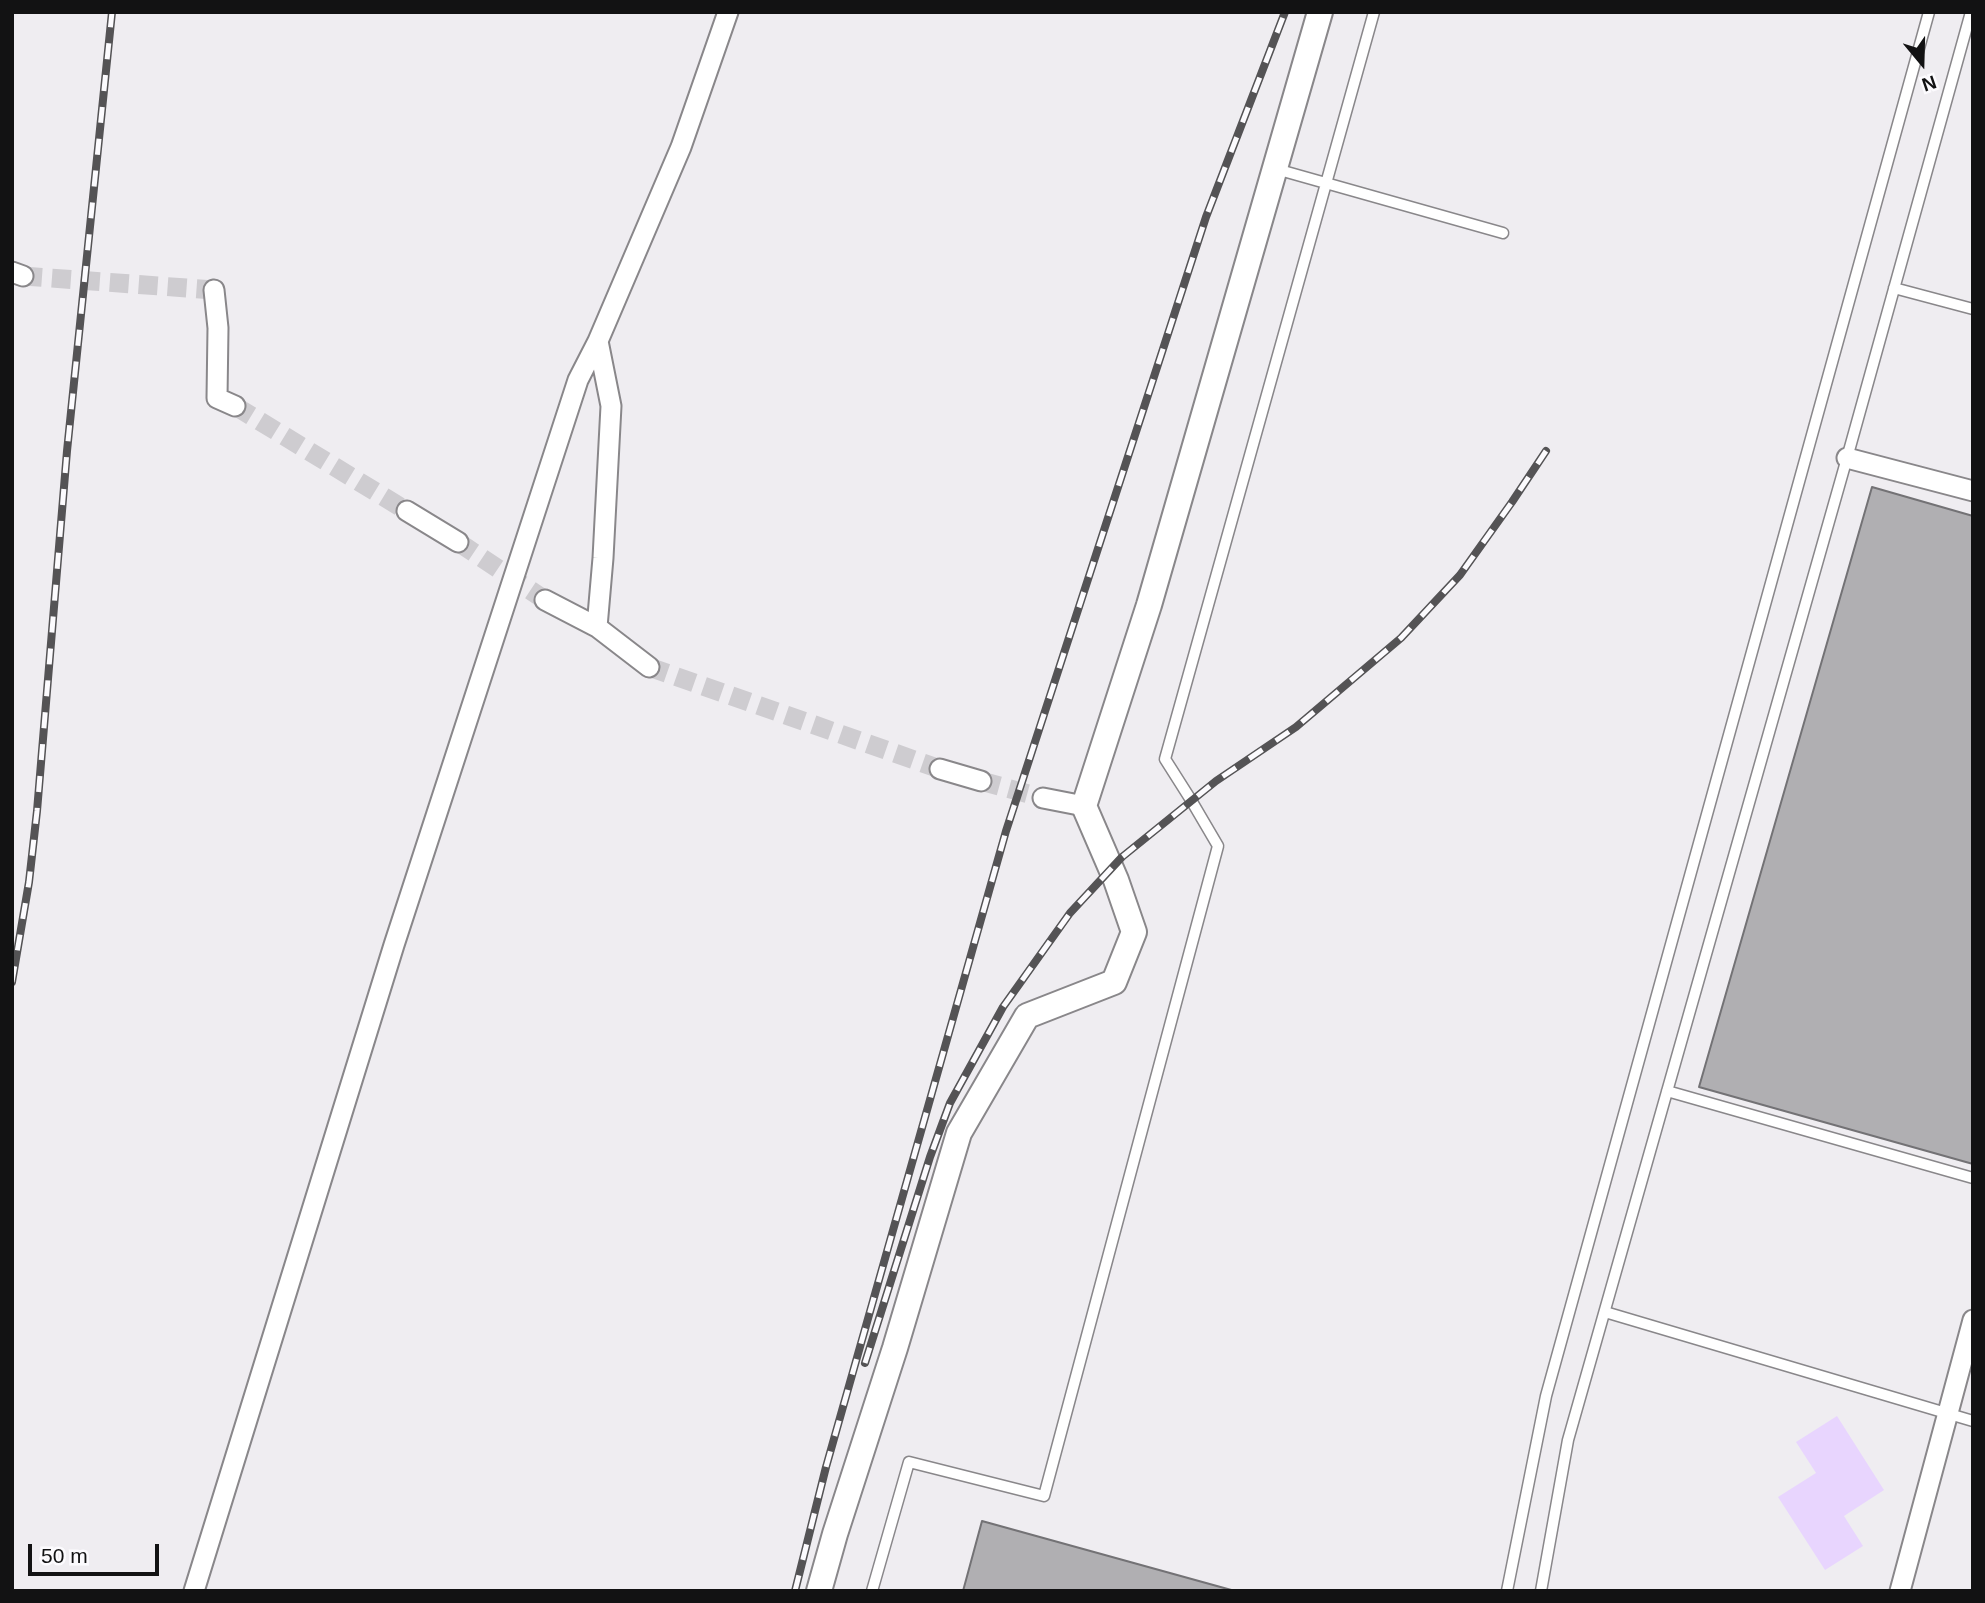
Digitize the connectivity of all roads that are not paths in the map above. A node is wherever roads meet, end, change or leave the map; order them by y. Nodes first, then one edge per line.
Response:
1 (728, 12) edge
2 (1374, 12) edge
3 (1929, 12) edge
4 (1971, 12) edge
5 (1316, 15) edge
6 (1275, 169) junction
7 (1326, 183) junction
8 (1503, 233) dead end
9 (1894, 288) junction
10 (214, 290) dead end
11 (1973, 309) edge
12 (598, 341) junction
13 (235, 406) tunnel mouth
14 (1847, 458) junction
15 (1973, 491) edge
16 (407, 511) tunnel mouth
17 (458, 542) tunnel mouth
18 (545, 600) tunnel mouth
19 (597, 627) junction
20 (649, 667) tunnel mouth
21 (940, 769) tunnel mouth
22 (981, 781) tunnel mouth
23 (1043, 798) tunnel mouth
24 (1084, 806) junction
25 (1667, 1091) junction
26 (1973, 1178) edge
27 (1605, 1312) junction
28 (1973, 1320) edge
29 (1948, 1413) junction
30 (1973, 1421) edge
31 (194, 1591) edge
32 (819, 1591) edge
33 (872, 1591) edge
34 (1507, 1591) edge
35 (1541, 1591) edge
36 (1900, 1591) edge

1 - 12 street
2 - 7 lane
3 - 34 lane
4 - 9 lane
5 - 6 street
6 - 7 lane
6 - 24 street
7 - 8 lane
7 - 33 lane
9 - 11 lane
9 - 14 lane
10 - 13 street
12 - 19 street
12 - 31 street
14 - 15 street
14 - 25 lane
16 - 17 street
18 - 19 street
19 - 20 street
21 - 22 street
23 - 24 street
24 - 32 street
25 - 26 lane
25 - 27 lane
27 - 29 lane
27 - 35 lane
28 - 29 street
29 - 30 lane
29 - 36 street

